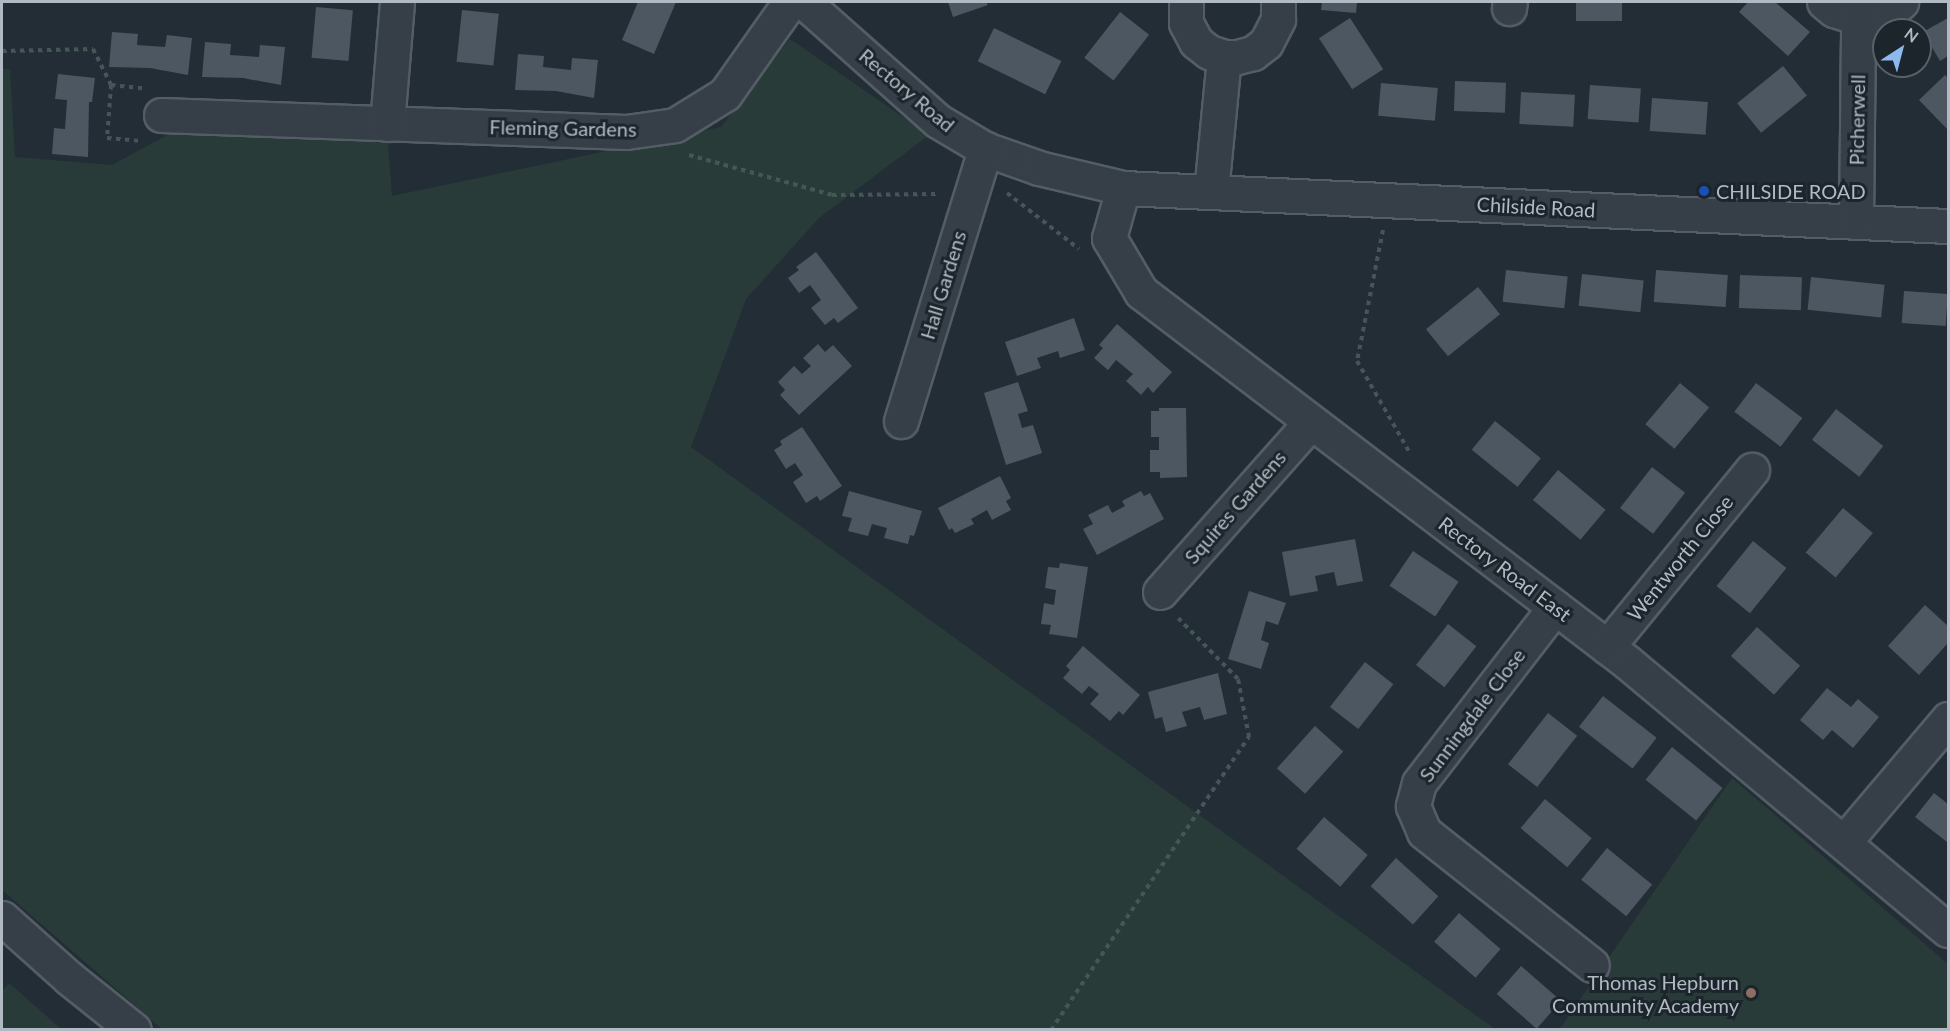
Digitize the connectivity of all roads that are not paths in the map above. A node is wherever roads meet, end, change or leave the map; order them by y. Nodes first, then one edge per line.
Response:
1 (397, 2) edge
2 (790, 2) edge
3 (804, 2) edge
4 (1186, 2) edge
5 (1278, 2) edge
6 (1824, 2) edge
7 (1901, 2) edge
8 (1857, 18) junction
9 (1224, 57) junction
10 (161, 115) dead end
11 (387, 124) junction
12 (985, 150) junction
13 (1124, 188) junction
14 (1211, 192) junction
15 (1856, 222) junction
16 (1948, 226) edge
17 (902, 421) dead end
18 (1310, 423) junction
19 (1752, 470) dead end
20 (1160, 592) road end
21 (1554, 607) junction
22 (1607, 647) junction
23 (1948, 719) edge
24 (1844, 842) junction
25 (2, 918) edge
26 (1948, 930) edge
27 (1592, 965) dead end
28 (134, 1029) edge

1 - 11 street
2 - 11 street, Fleming Gardens
3 - 12 street, Rectory Road
4 - 9 street
5 - 9 street
6 - 8 street
7 - 8 street
8 - 15 street, Picherwell
9 - 14 street
10 - 11 street, Fleming Gardens
12 - 13 street, Rectory Road
12 - 17 street, Hall Gardens
13 - 14 street, Chilside Road
13 - 18 street, Rectory Road East
14 - 15 street, Chilside Road
15 - 16 street, Chilside Road
18 - 20 street, Squires Gardens
18 - 21 street, Rectory Road East
19 - 22 street, Wentworth Close
21 - 22 street, Rectory Road East
21 - 27 street, Sunningdale Close
22 - 24 street, Rectory Road East
23 - 24 street
24 - 26 street, Rectory Road East
25 - 28 street

